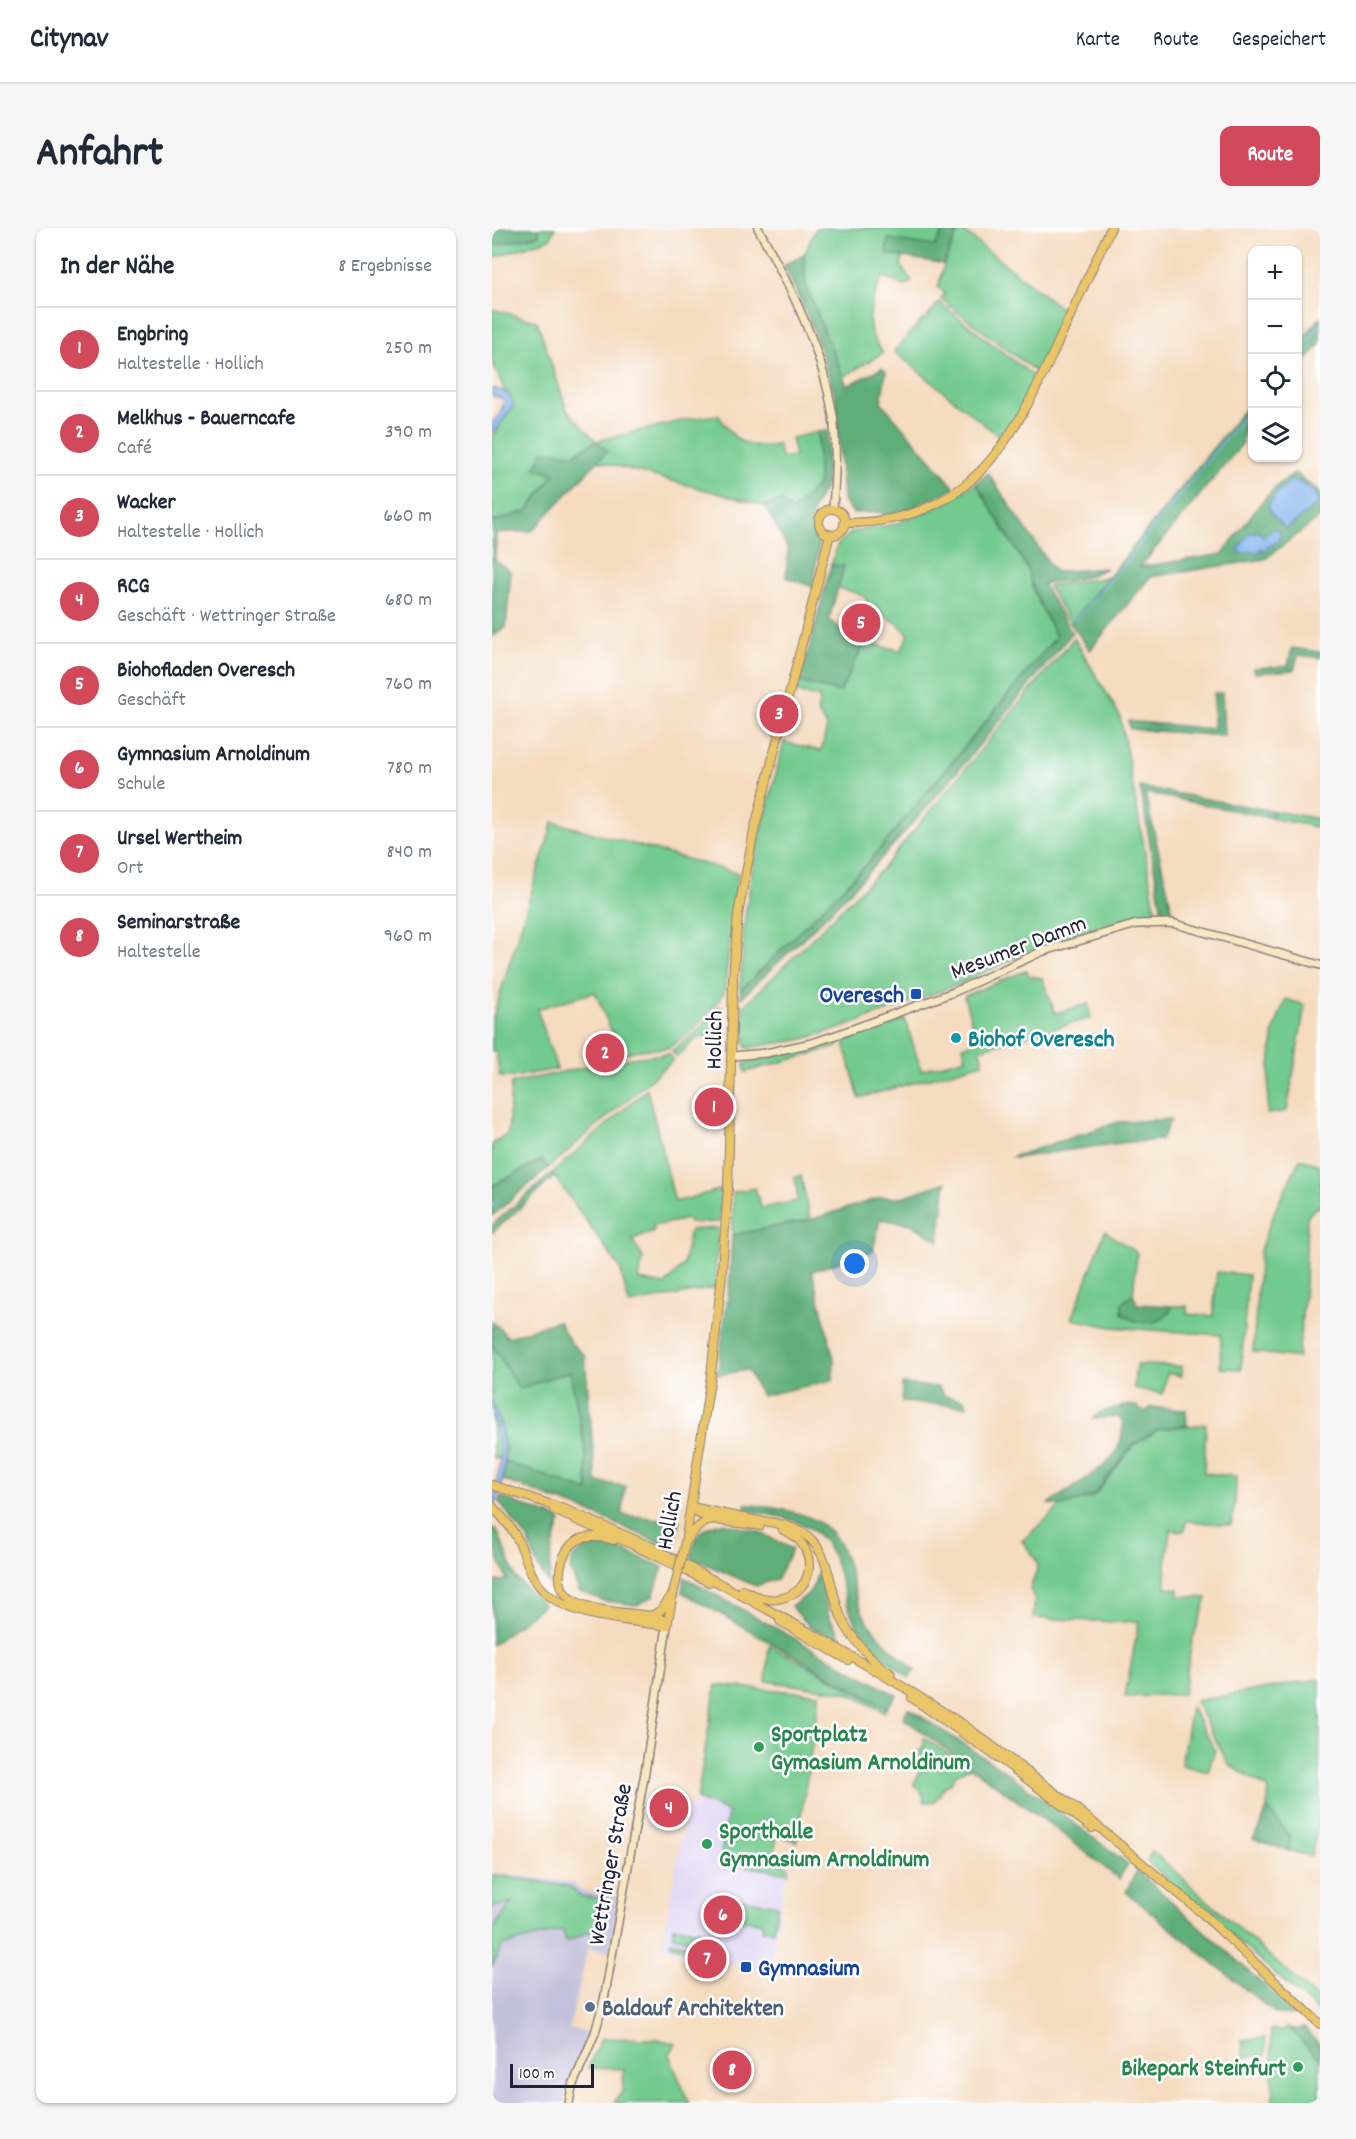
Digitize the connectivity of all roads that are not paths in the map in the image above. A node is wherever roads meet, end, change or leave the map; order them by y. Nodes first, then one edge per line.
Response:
1 (758, 228) edge
2 (1111, 228) edge
3 (833, 509) junction
4 (844, 523) junction
5 (830, 534) junction
6 (1320, 965) edge
7 (732, 1056) junction
8 (492, 1485) edge
9 (515, 1492) junction
10 (492, 1506) edge
11 (691, 1507) junction
12 (715, 1518) junction
13 (685, 1543) junction
14 (633, 1545) junction
15 (716, 1580) junction
16 (673, 1594) junction
17 (652, 1616) junction
18 (667, 1626) junction
19 (905, 1688) junction
20 (1320, 2024) edge
21 (1320, 2031) edge
22 (569, 2103) edge

1 - 3 main road
2 - 4 main road
3 - 4 main road
3 - 5 main road
4 - 5 main road
5 - 7 main road, Hollich
6 - 7 main road, Mesumer Damm
7 - 11 main road, Hollich
8 - 9 main road
9 - 14 main road
9 - 15 main road
10 - 18 main road
11 - 12 main road
11 - 13 main road, Hollich
11 - 19 main road
12 - 13 main road
12 - 15 main road
13 - 16 main road, Hollich, bridge
14 - 17 main road
14 - 21 main road
15 - 19 main road
16 - 17 main road
16 - 18 main road, Hollich
17 - 18 main road
18 - 22 main road, Wettringer Straße
19 - 20 main road

